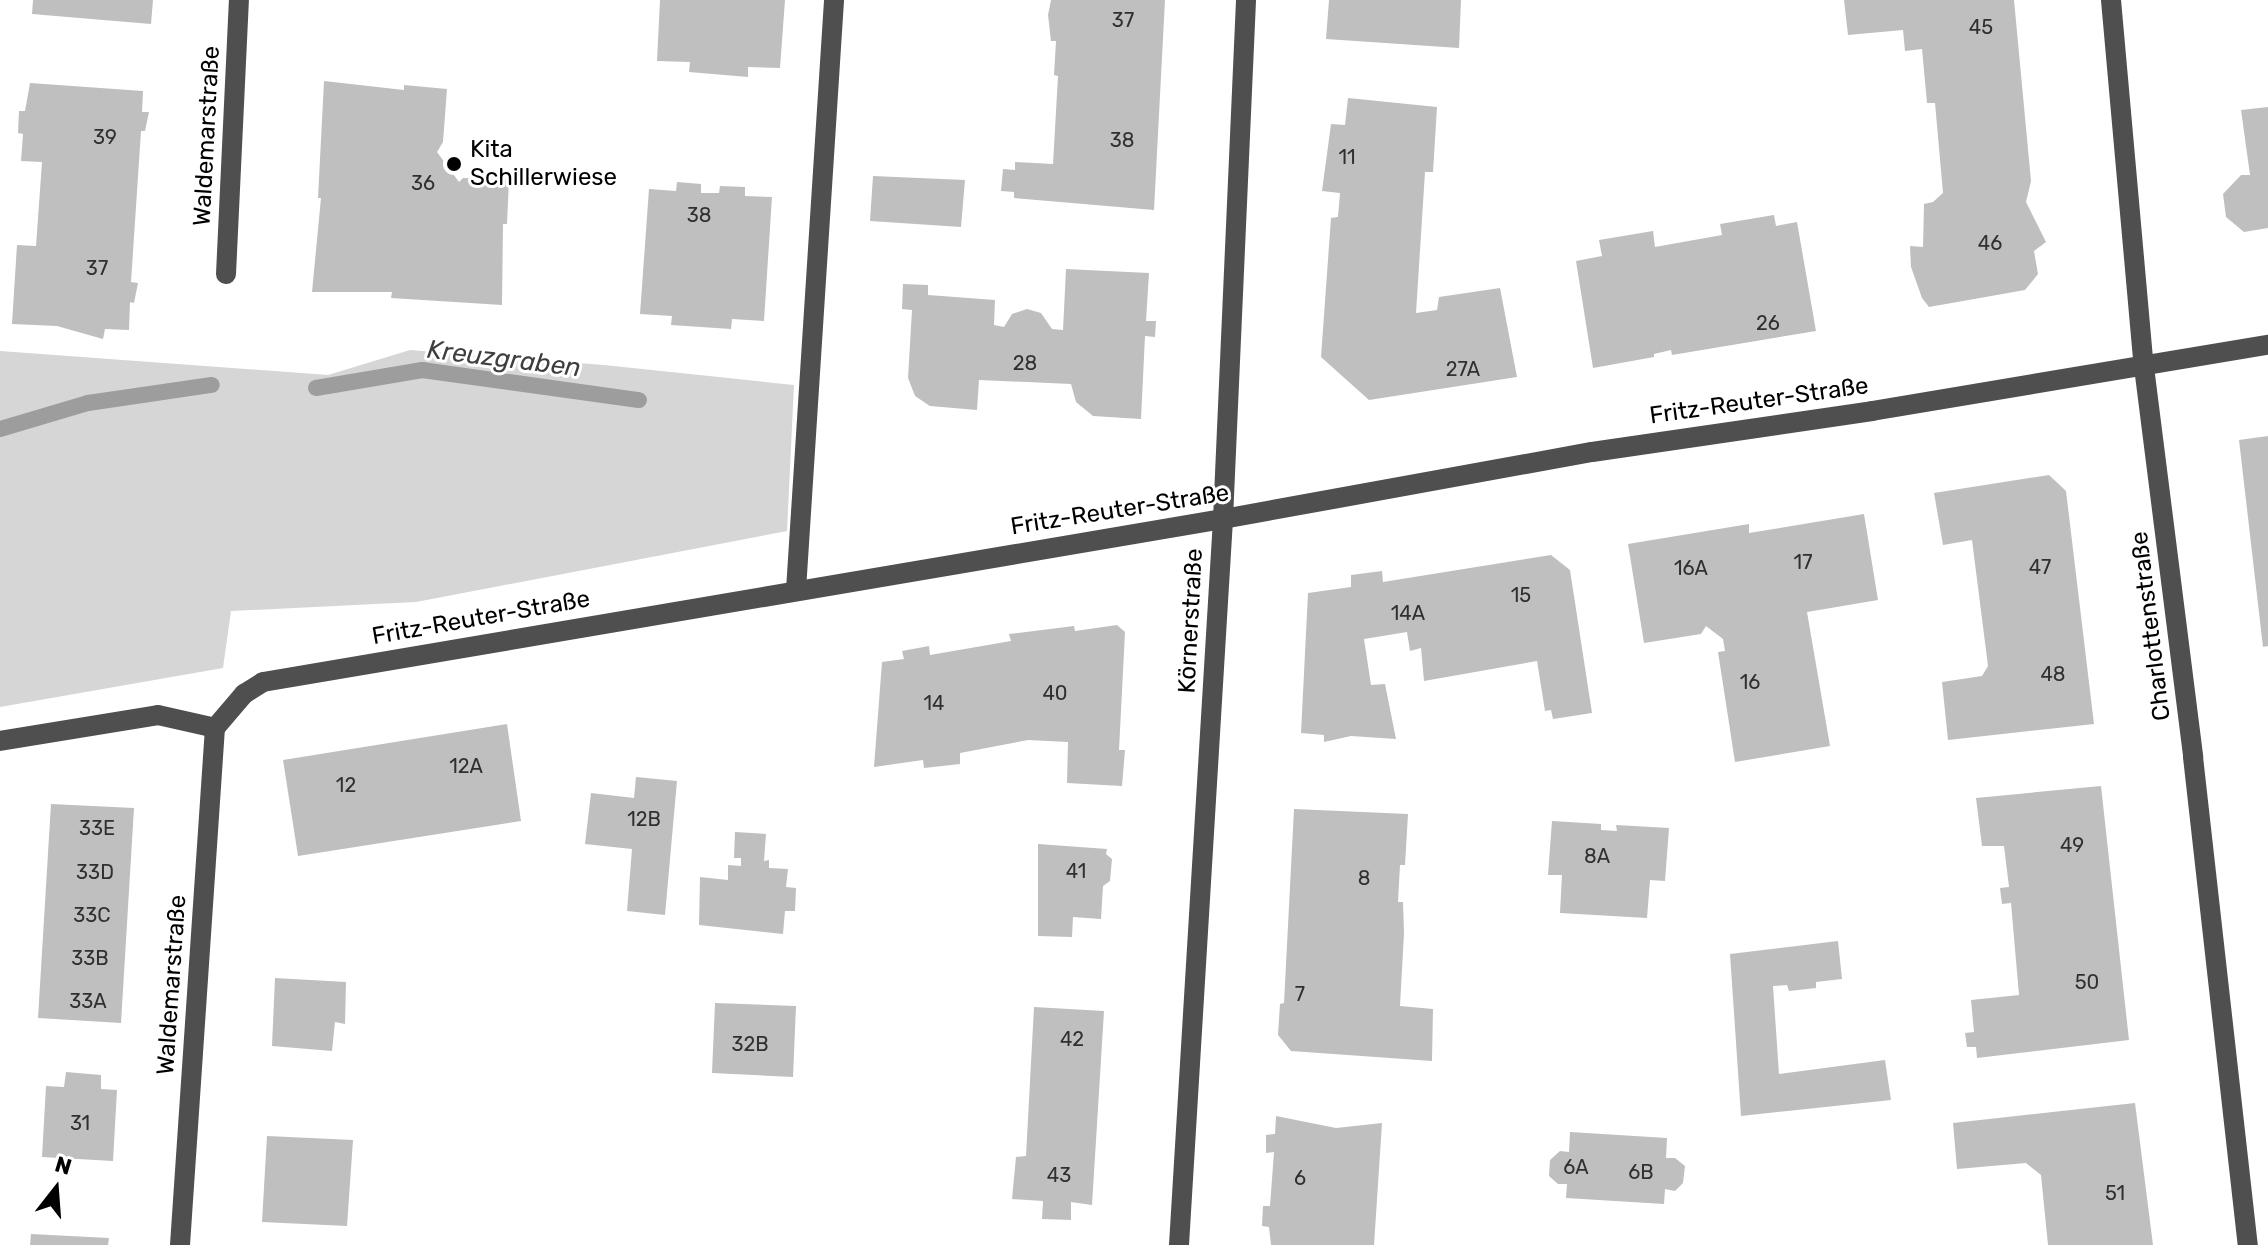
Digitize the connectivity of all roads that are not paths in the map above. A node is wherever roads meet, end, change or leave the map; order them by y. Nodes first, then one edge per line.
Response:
1 (239, 0) edge
2 (834, 0) edge
3 (1246, 0) edge
4 (2111, 0) edge
5 (226, 274) dead end
6 (2268, 345) edge
7 (2144, 367) junction
8 (1223, 519) junction
9 (796, 590) junction
10 (215, 728) junction
11 (0, 741) edge
12 (180, 1245) edge
13 (1179, 1245) edge
14 (2248, 1245) edge

1 - 5 street, Waldemarstraße
2 - 9 street
3 - 8 street, Körnerstraße
4 - 7 street, Charlottenstraße
6 - 7 street, Fritz-Reuter-Straße
7 - 8 street, Fritz-Reuter-Straße
7 - 14 street, Charlottenstraße
8 - 9 street, Fritz-Reuter-Straße
8 - 13 street, Körnerstraße
9 - 10 street, Fritz-Reuter-Straße
10 - 11 street
10 - 12 street, Waldemarstraße

